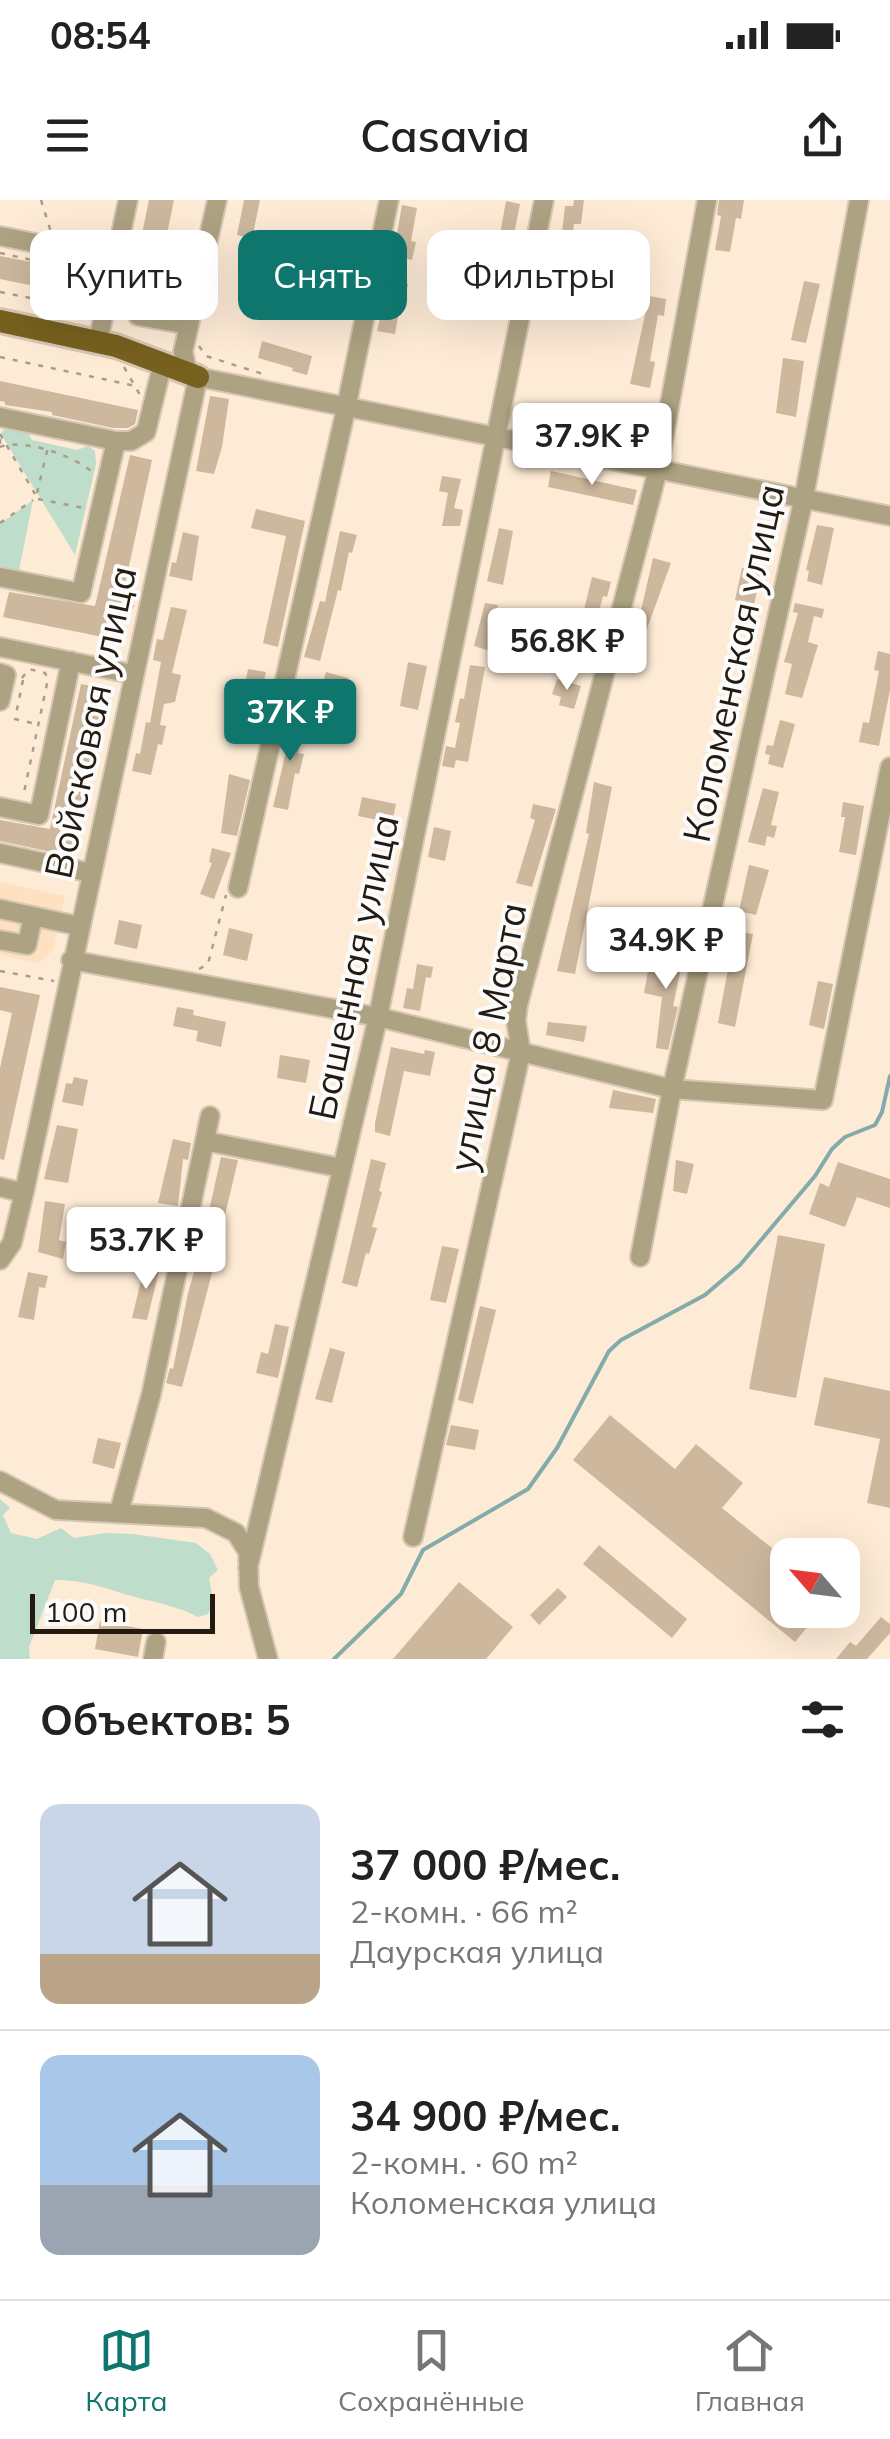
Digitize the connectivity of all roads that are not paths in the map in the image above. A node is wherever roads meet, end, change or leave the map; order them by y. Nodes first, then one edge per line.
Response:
1 (128, 200) edge
2 (217, 200) edge
3 (389, 200) edge
4 (544, 200) edge
5 (708, 200) edge
6 (858, 200) edge
7 (119, 230) edge
8 (0, 236) edge
9 (30, 242) edge
10 (115, 320) edge
11 (151, 320) edge
12 (0, 321) edge
13 (189, 326) junction
14 (98, 342) junction
15 (167, 357) junction
16 (198, 376) junction
17 (346, 406) junction
18 (0, 417) edge
19 (498, 436) junction
20 (116, 441) junction
21 (658, 469) junction
22 (804, 497) junction
23 (890, 516) edge
24 (0, 577) edge
25 (0, 647) edge
26 (70, 661) junction
27 (0, 673) edge
28 (132, 674) junction
29 (0, 702) edge
30 (890, 767) edge
31 (0, 807) edge
32 (0, 853) edge
33 (91, 873) junction
34 (239, 884) road end
35 (0, 909) edge
36 (33, 916) junction
37 (79, 926) junction
38 (0, 940) edge
39 (71, 960) junction
40 (378, 1016) junction
41 (521, 1052) junction
42 (672, 1089) junction
43 (210, 1116) dead end
44 (204, 1141) junction
45 (342, 1168) junction
46 (0, 1187) edge
47 (24, 1193) junction
48 (640, 1256) dead end
49 (0, 1260) edge
50 (0, 1481) edge
51 (119, 1512) junction
52 (413, 1537) dead end
53 (248, 1568) junction
54 (268, 1659) edge

1 - 7 street
2 - 13 street
3 - 17 street
4 - 19 street, Башенная улица
5 - 21 street, улица 8 Марта
6 - 22 street, Коломенская улица
8 - 9 street
10 - 14 street
11 - 13 street
12 - 14 main road
13 - 15 street
14 - 15 main road
15 - 16 main road
15 - 20 street
16 - 17 street
16 - 28 street, Войсковая улица
17 - 19 street
17 - 34 street
18 - 20 street
19 - 21 street
19 - 40 street, Башенная улица
20 - 24 street
21 - 22 street
21 - 41 street, улица 8 Марта
22 - 23 street
22 - 42 street, Коломенская улица
25 - 26 street
26 - 28 street
26 - 31 street
27 - 29 street
28 - 33 street, Войсковая улица
30 - 42 street
32 - 33 street
33 - 37 street, Войсковая улица
35 - 36 street
36 - 37 street
36 - 38 street
37 - 39 street, Войсковая улица
39 - 40 street
39 - 47 street, Войсковая улица
40 - 41 street
40 - 45 street, Башенная улица
41 - 42 street
41 - 52 street, улица 8 Марта
42 - 48 street, Коломенская улица
43 - 44 street
44 - 45 street
44 - 51 street
45 - 53 street, Башенная улица
46 - 47 street
47 - 49 street, Войсковая улица
50 - 51 street
51 - 53 street
53 - 54 street

